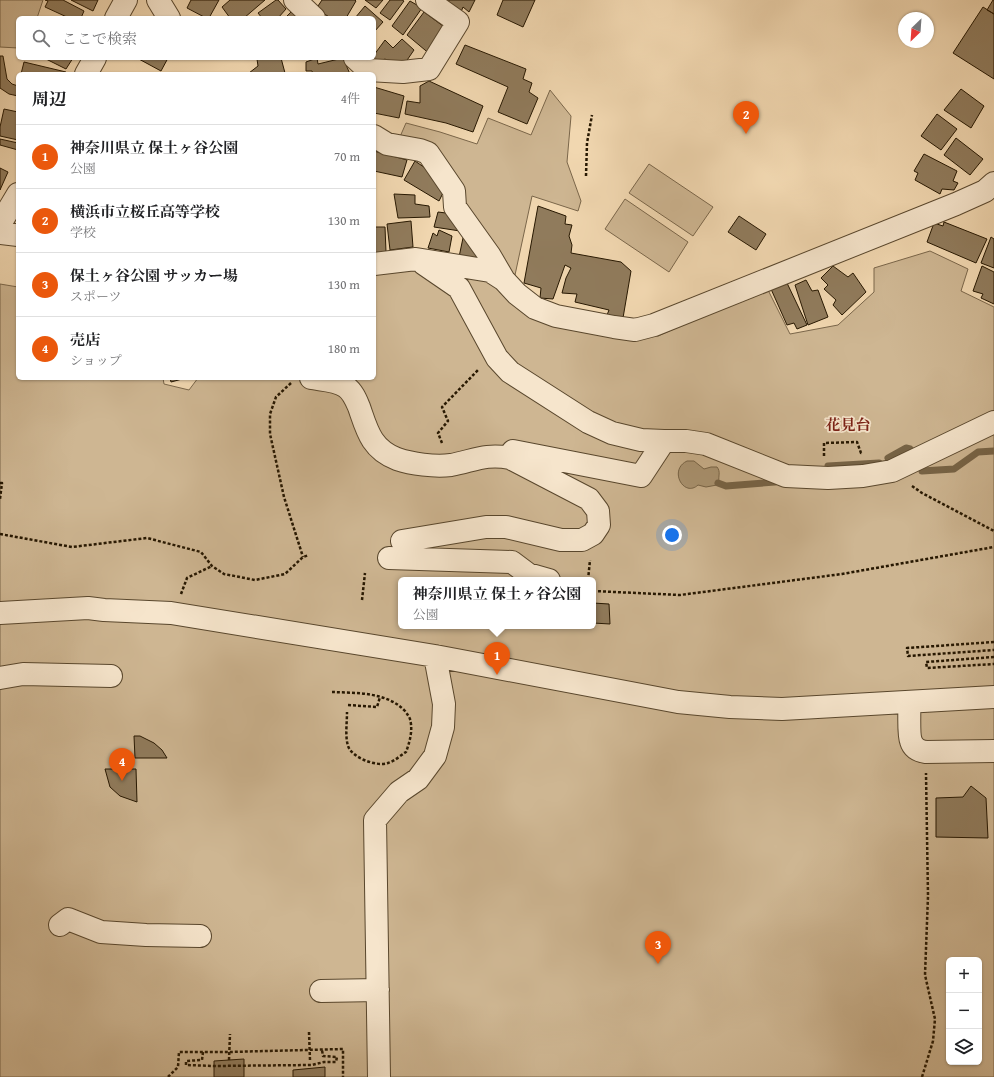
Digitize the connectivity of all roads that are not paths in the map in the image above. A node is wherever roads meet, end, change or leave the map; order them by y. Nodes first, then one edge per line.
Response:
1 (126, 0) edge
2 (158, 0) edge
3 (295, 0) edge
4 (427, 0) edge
5 (117, 16) edge
6 (168, 16) edge
7 (312, 16) edge
8 (94, 60) edge
9 (358, 60) edge
10 (87, 72) edge
11 (376, 137) edge
12 (994, 183) edge
13 (16, 197) edge
14 (956, 204) junction
15 (994, 205) edge
16 (0, 224) edge
17 (0, 233) edge
18 (16, 235) edge
19 (416, 259) junction
20 (376, 264) edge
21 (504, 280) junction
22 (315, 380) edge
23 (994, 422) edge
24 (664, 441) junction
25 (503, 456) junction
26 (538, 577) edge
27 (0, 613) edge
28 (435, 656) junction
29 (111, 676) dead end
30 (0, 678) edge
31 (994, 697) edge
32 (909, 703) junction
33 (994, 751) edge
34 (60, 926) dead end
35 (200, 936) dead end
36 (378, 990) junction
37 (321, 991) dead end
38 (379, 1077) edge

1 - 5 street
2 - 6 street
3 - 7 street
4 - 9 street
8 - 10 street
11 - 21 street
12 - 14 street
13 - 16 street
14 - 15 street
14 - 21 street
17 - 18 street
19 - 20 street
19 - 21 street
19 - 24 street
22 - 25 street
23 - 24 street
24 - 25 street
25 - 26 street
27 - 28 street
28 - 32 street
28 - 36 street
29 - 30 street
31 - 32 street
32 - 33 street
34 - 35 street
36 - 37 street
36 - 38 street

